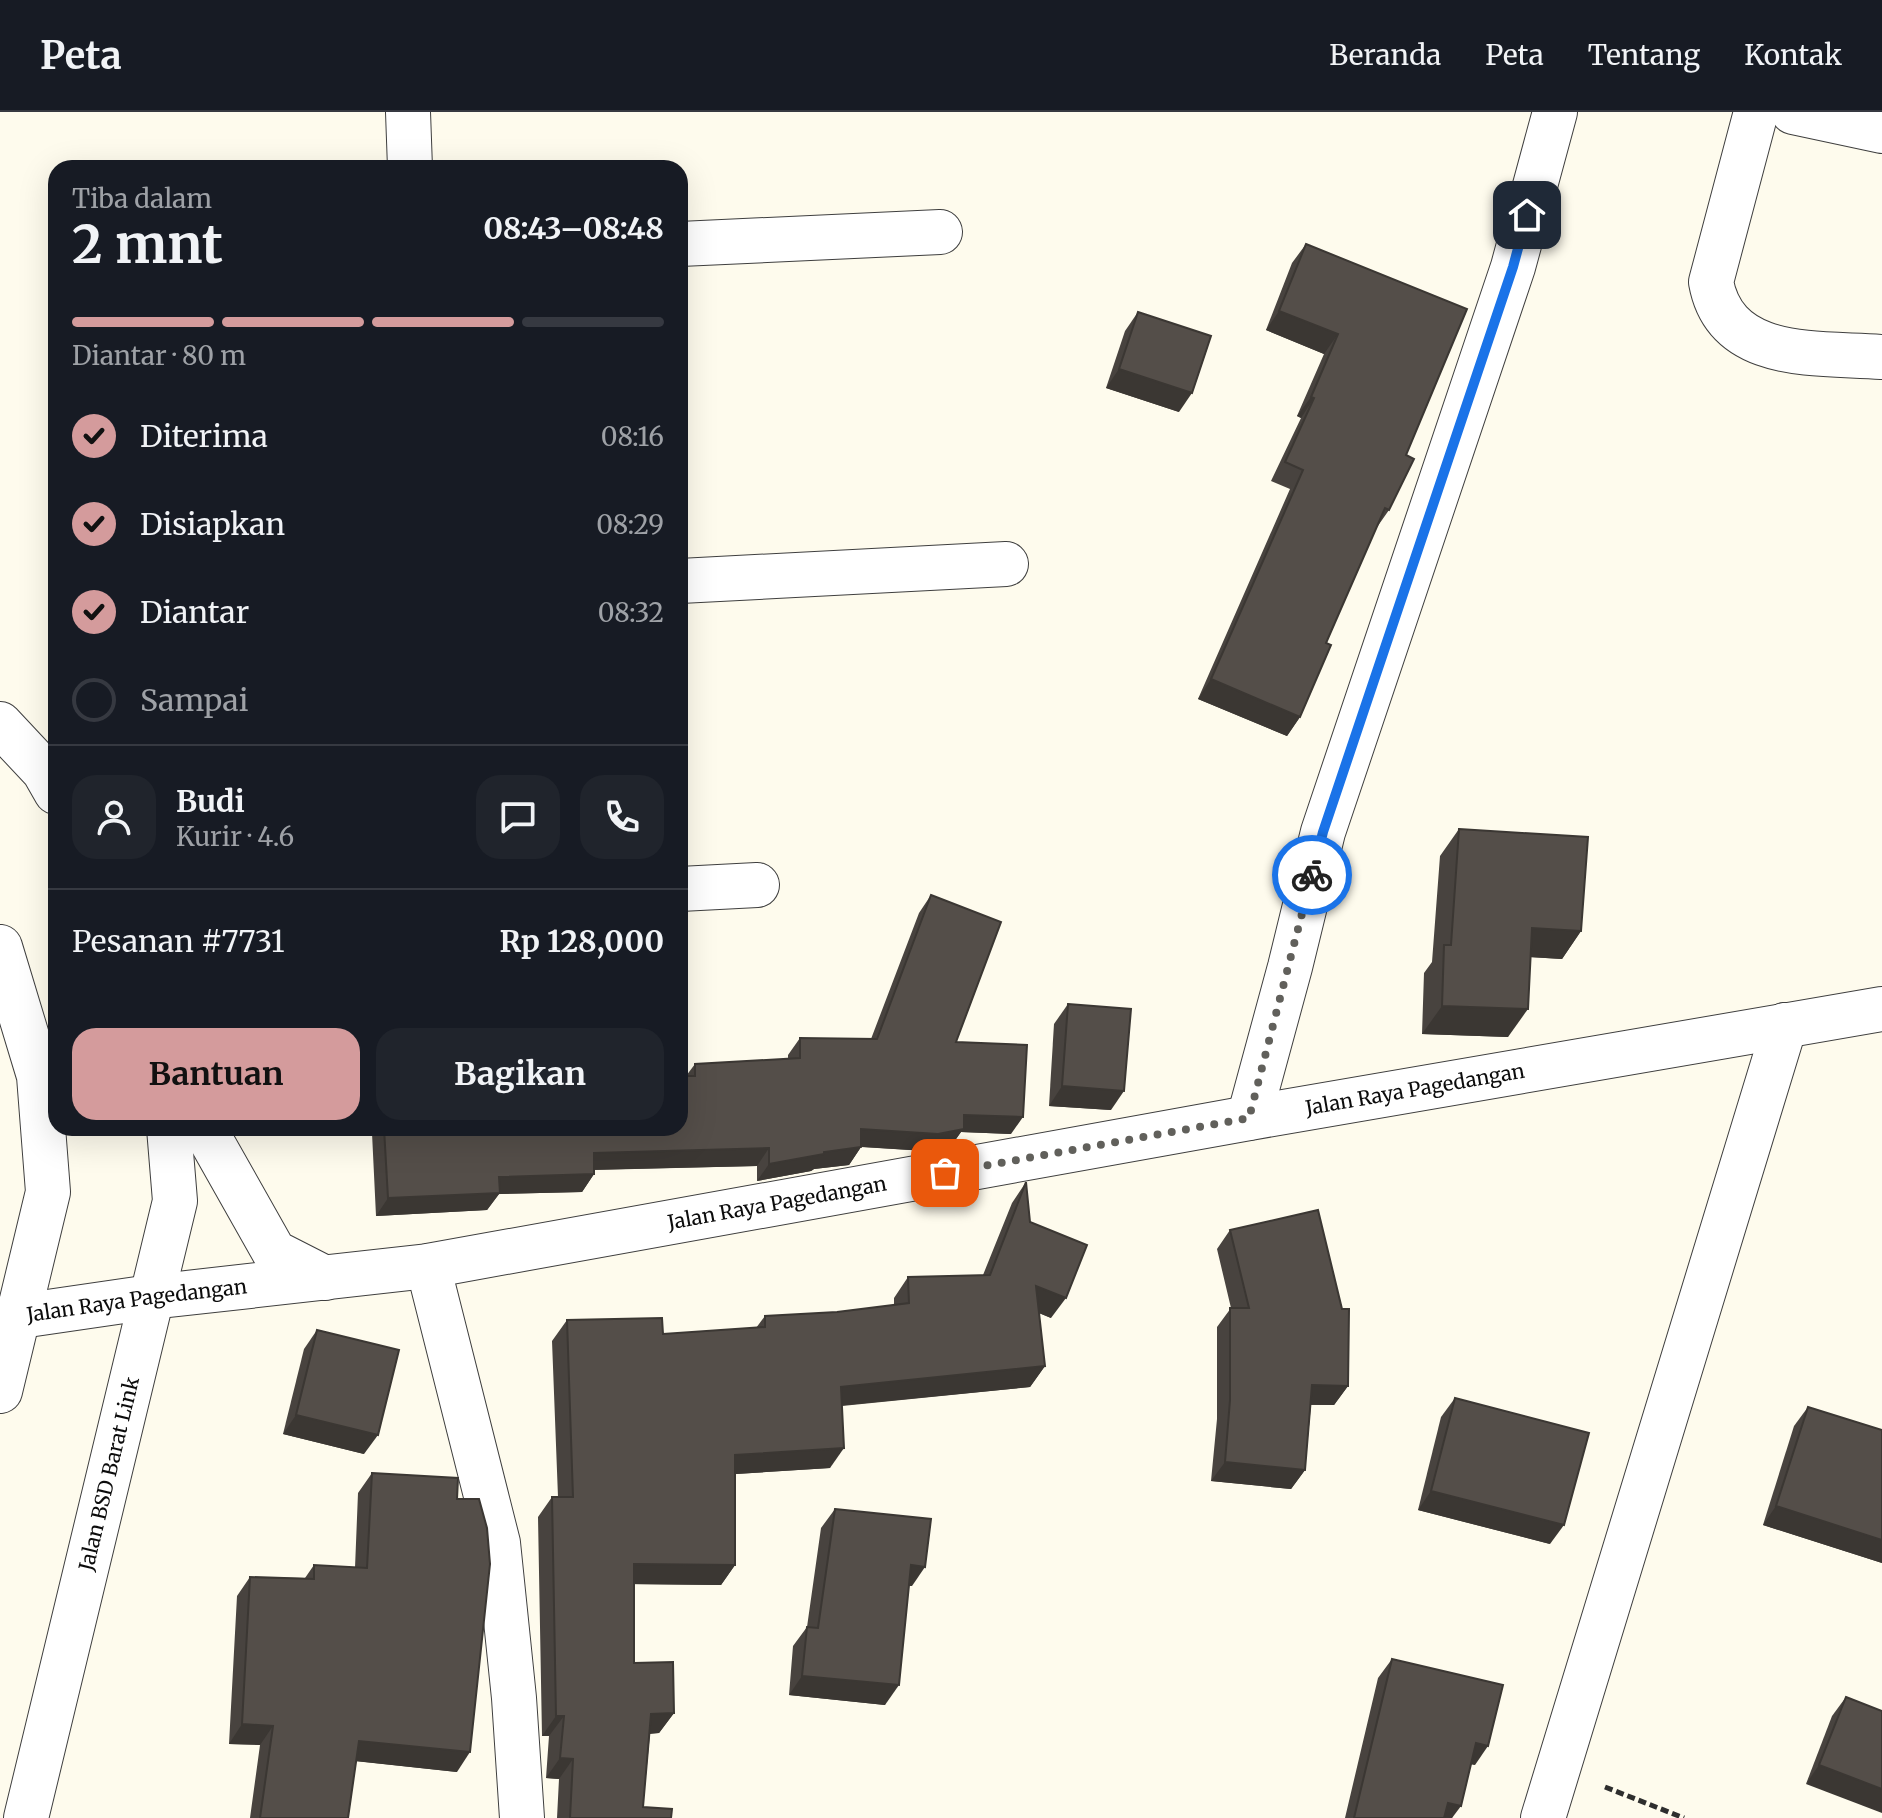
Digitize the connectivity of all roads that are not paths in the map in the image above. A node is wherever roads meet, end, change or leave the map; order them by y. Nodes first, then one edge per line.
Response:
1 (408, 112) edge
2 (1555, 112) edge
3 (1756, 112) edge
4 (1793, 112) edge
5 (1882, 131) edge
6 (410, 160) edge
7 (940, 232) dead end
8 (688, 244) edge
9 (1882, 357) edge
10 (1006, 564) dead end
11 (688, 581) edge
12 (0, 724) edge
13 (48, 778) edge
14 (757, 885) dead end
15 (688, 889) edge
16 (0, 947) edge
17 (1882, 1009) edge
18 (1785, 1025) junction
19 (1249, 1118) junction
20 (170, 1136) edge
21 (209, 1136) edge
22 (428, 1266) junction
23 (325, 1278) junction
24 (151, 1297) junction
25 (9, 1318) edge
26 (0, 1391) edge
27 (26, 1818) edge
28 (522, 1818) edge
29 (1543, 1818) edge

1 - 6 street
2 - 19 street
3 - 9 street
4 - 5 street
7 - 8 street
10 - 11 street
12 - 13 street
14 - 15 street
16 - 25 street
17 - 18 street, Jalan Raya Pagedangan
18 - 19 street, Jalan Raya Pagedangan
18 - 29 street
19 - 22 street, Jalan Raya Pagedangan
20 - 24 street, Jalan BSD Barat Link
21 - 23 street
22 - 23 street, Jalan Raya Pagedangan
22 - 28 street
23 - 24 street, Jalan Raya Pagedangan
24 - 25 street, Jalan Raya Pagedangan
24 - 27 street, Jalan BSD Barat Link
25 - 26 street

